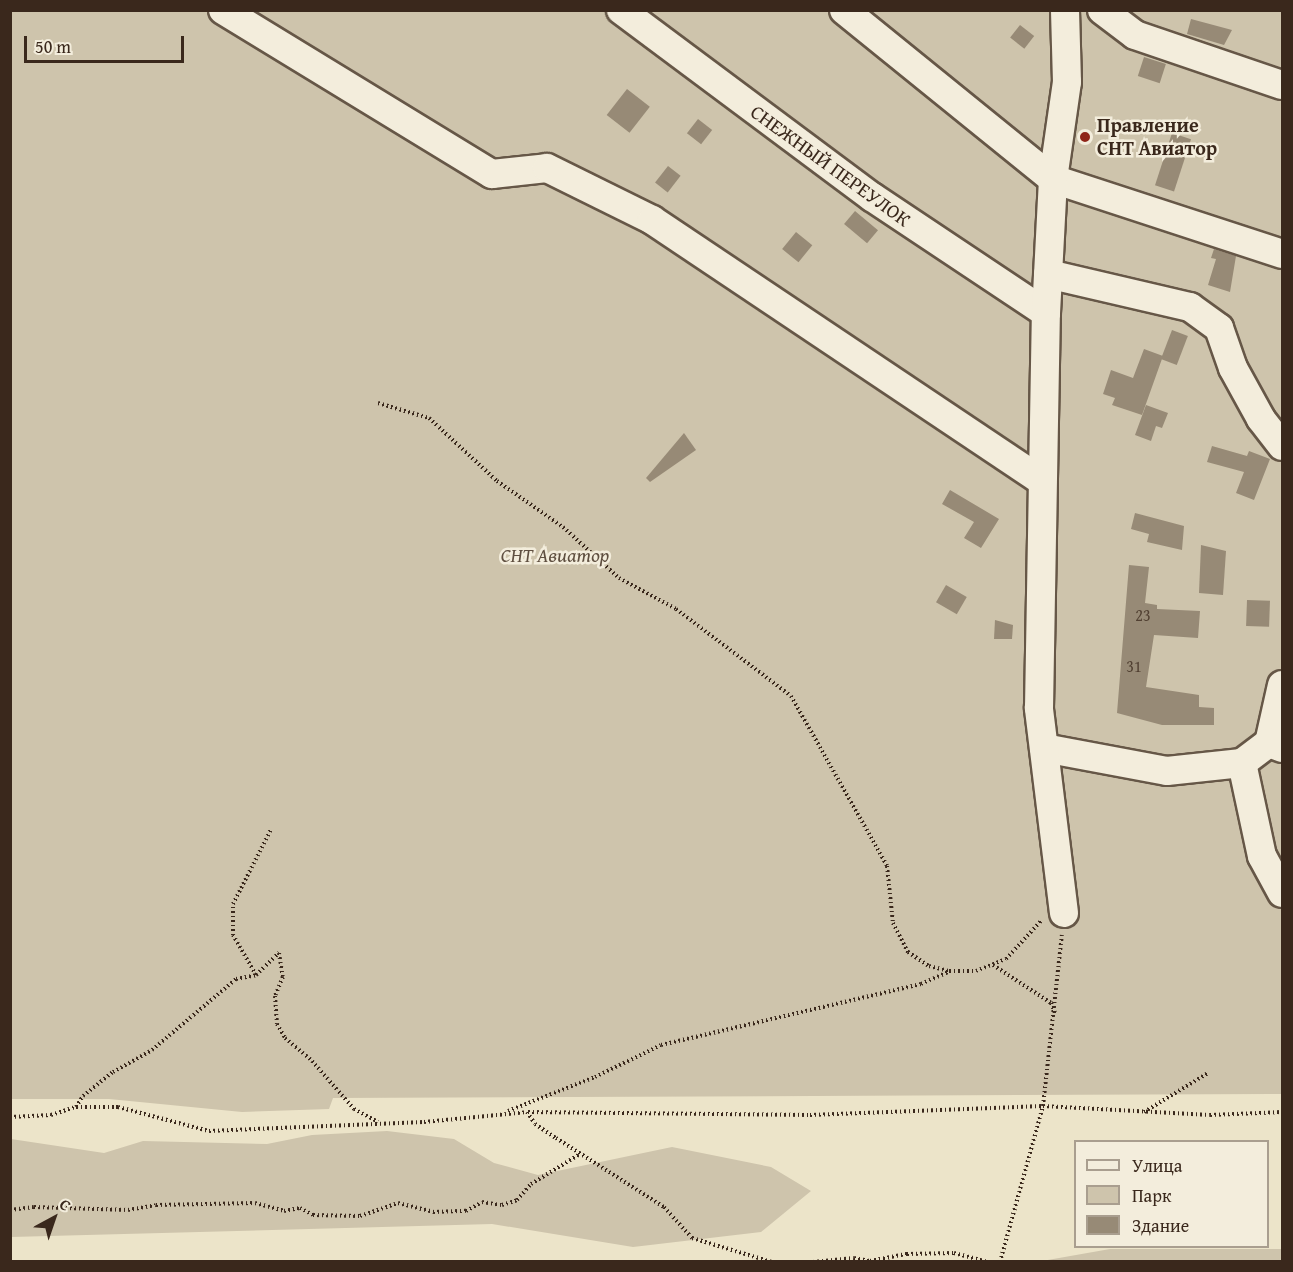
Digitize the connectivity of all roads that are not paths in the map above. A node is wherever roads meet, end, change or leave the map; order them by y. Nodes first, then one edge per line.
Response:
1 (223, 10) edge
2 (621, 10) edge
3 (844, 10) edge
4 (1065, 10) edge
5 (1102, 10) edge
6 (1282, 84) edge
7 (1053, 179) junction
8 (1282, 255) edge
9 (1048, 274) junction
10 (1046, 313) junction
11 (1282, 446) edge
12 (1042, 481) junction
13 (1282, 686) edge
14 (1276, 745) edge
15 (1044, 748) junction
16 (1242, 763) junction
17 (1282, 893) edge
18 (1063, 906) road end

1 - 12 lane
2 - 10 lane, СНЕЖНЫЙ ПЕРЕУЛОК
3 - 7 lane
4 - 7 lane
5 - 6 lane
7 - 8 lane
7 - 9 lane
9 - 10 lane
9 - 11 lane
10 - 12 lane
12 - 15 lane
13 - 14 lane
14 - 16 lane
15 - 16 lane
15 - 18 lane
16 - 17 lane

